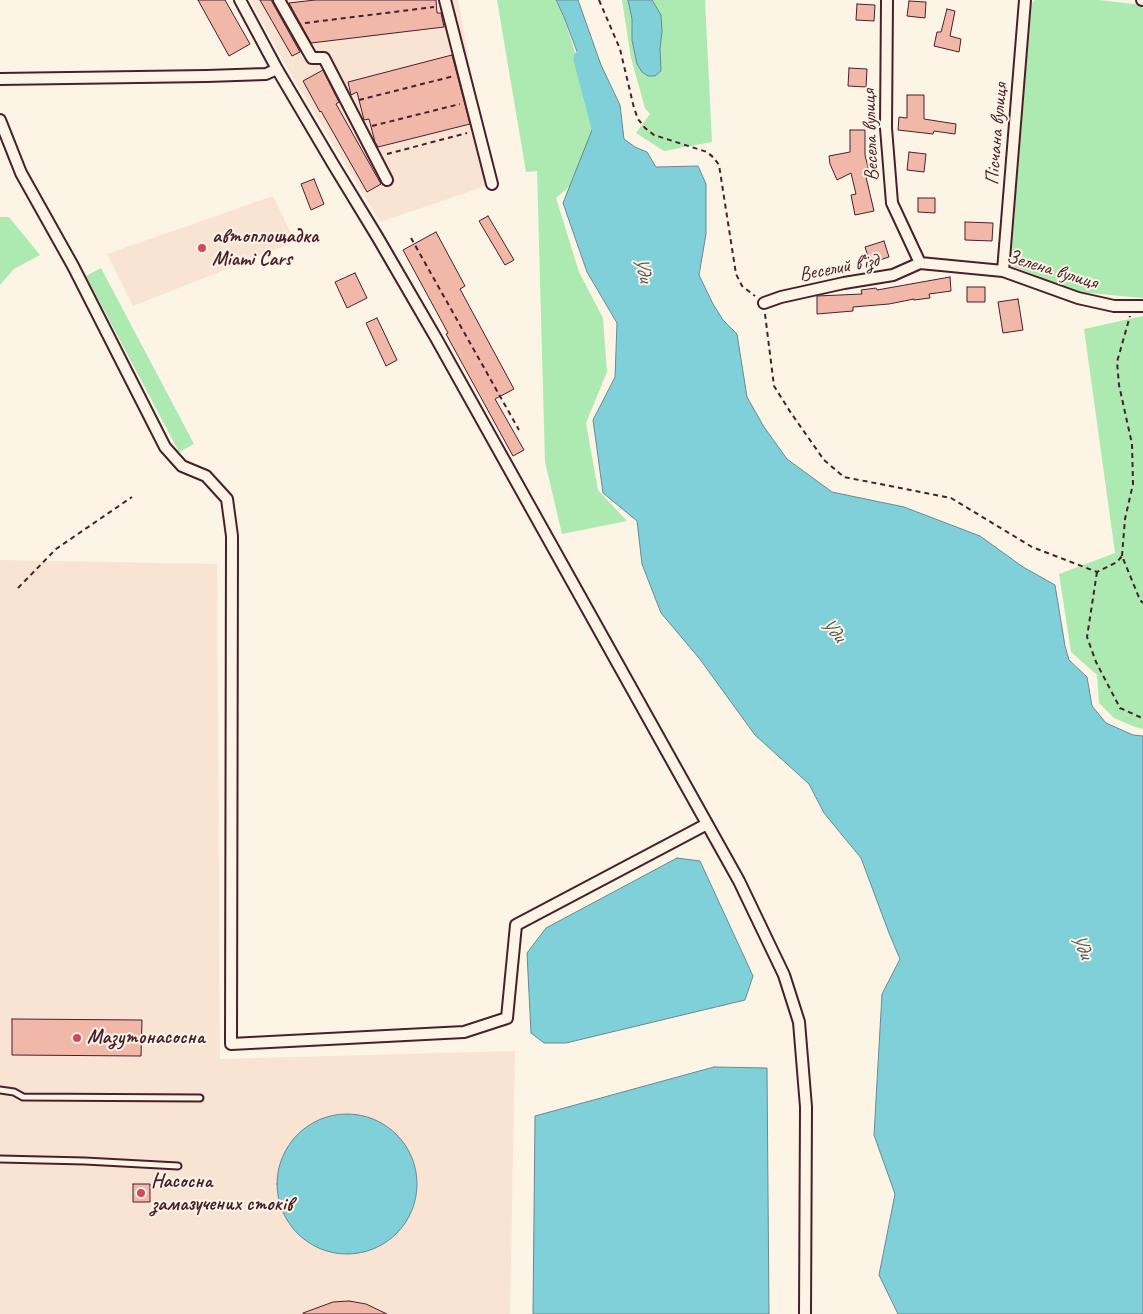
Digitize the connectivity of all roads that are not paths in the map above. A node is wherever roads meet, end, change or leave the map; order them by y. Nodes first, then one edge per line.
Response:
1 (240, 0) edge
2 (279, 0) edge
3 (887, 0) edge
4 (1025, 0) edge
5 (446, 3) edge
6 (277, 70) junction
7 (0, 79) edge
8 (0, 120) edge
9 (387, 180) dead end
10 (492, 184) dead end
11 (920, 263) junction
12 (1003, 271) junction
13 (764, 303) road end
14 (1138, 306) edge
15 (707, 824) junction
16 (0, 1090) edge
17 (200, 1098) dead end
18 (0, 1159) edge
19 (178, 1166) dead end
20 (805, 1314) edge

1 - 6 street
2 - 9 street
3 - 11 street, Весела вулиця
4 - 12 street, Пісчана вулиця
5 - 10 street
6 - 7 street
6 - 15 street
8 - 15 street
11 - 12 street, Зелена вулиця
11 - 13 street, Веселий в’їзд
12 - 14 street, Зелена вулиця
15 - 20 street
16 - 17 lane
18 - 19 lane

